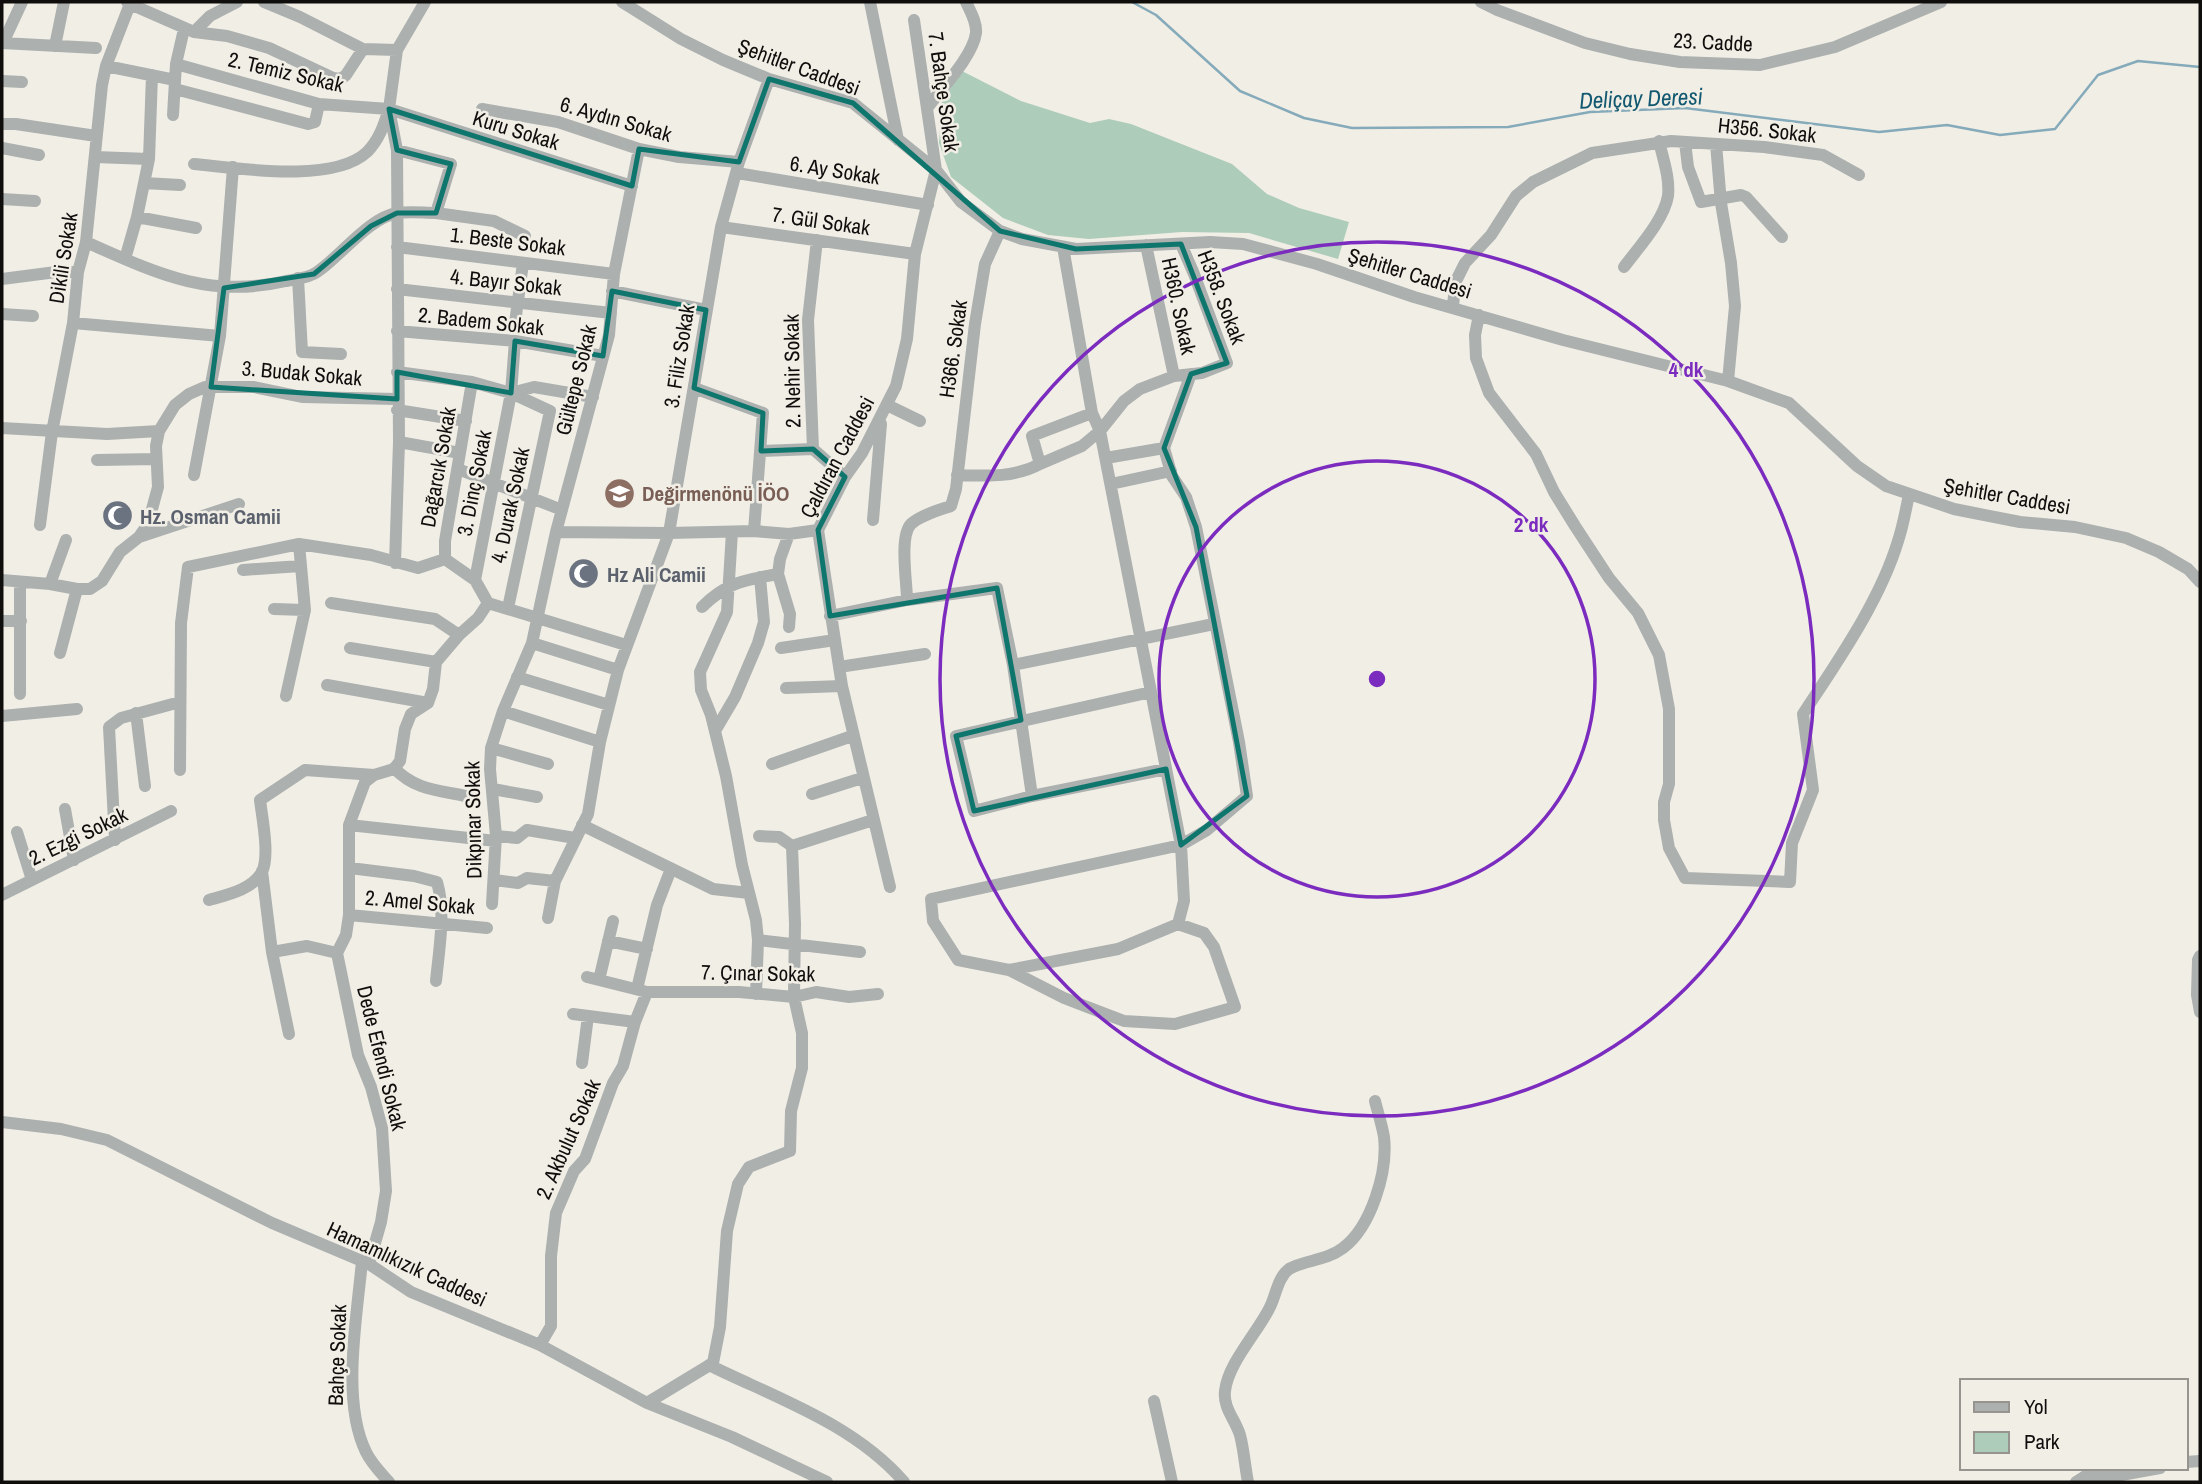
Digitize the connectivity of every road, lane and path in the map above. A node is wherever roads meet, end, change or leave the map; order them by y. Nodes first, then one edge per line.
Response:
1 (22, 2) edge
2 (64, 2) edge
3 (237, 2) edge
4 (264, 2) edge
5 (425, 2) edge
6 (622, 2) edge
7 (870, 2) edge
8 (966, 2) edge
9 (1481, 2) edge
10 (1941, 2) edge
11 (128, 3) edge
12 (1499, 6) edge
13 (914, 20) dead end
14 (189, 30) junction
15 (2, 43) edge
16 (55, 46) junction
17 (96, 48) dead end
18 (363, 49) junction
19 (397, 50) junction
20 (176, 64) junction
21 (106, 66) junction
22 (152, 75) junction
23 (769, 79) junction
24 (2, 81) edge
25 (22, 82) dead end
26 (175, 84) junction
27 (319, 104) junction
28 (928, 107) junction
29 (389, 109) junction
30 (482, 109) dead end
31 (173, 114) dead end
32 (2, 124) edge
33 (96, 136) junction
34 (898, 140) junction
35 (1659, 141) junction
36 (1685, 142) junction
37 (1716, 144) junction
38 (2, 148) edge
39 (639, 149) junction
40 (397, 150) junction
41 (39, 155) dead end
42 (95, 157) junction
43 (149, 159) junction
44 (194, 164) dead end
45 (233, 167) junction
46 (738, 168) junction
47 (936, 170) junction
48 (1859, 176) dead end
49 (144, 183) junction
50 (180, 185) dead end
51 (632, 186) junction
52 (1721, 197) junction
53 (2, 200) edge
54 (35, 201) dead end
55 (928, 205) junction
56 (397, 212) junction
57 (436, 213) junction
58 (138, 217) junction
59 (721, 227) junction
60 (196, 228) dead end
61 (1000, 230) junction
62 (525, 236) dead end
63 (1782, 237) dead end
64 (817, 240) junction
65 (86, 242) junction
66 (1181, 244) junction
67 (1146, 245) junction
68 (397, 247) junction
69 (1063, 247) junction
70 (915, 254) junction
71 (125, 259) junction
72 (523, 263) junction
73 (1624, 267) dead end
74 (78, 272) junction
75 (614, 274) junction
76 (298, 278) junction
77 (2, 279) edge
78 (225, 288) junction
79 (397, 289) junction
80 (612, 291) junction
81 (517, 303) junction
82 (1453, 307) junction
83 (706, 310) junction
84 (611, 313) junction
85 (2, 314) edge
86 (1479, 315) junction
87 (33, 316) dead end
88 (73, 323) junction
89 (515, 323) dead end
90 (397, 331) junction
91 (220, 337) junction
92 (515, 341) junction
93 (341, 354) dead end
94 (603, 356) junction
95 (397, 372) junction
96 (1191, 374) junction
97 (1174, 376) junction
98 (1728, 381) junction
99 (472, 382) junction
100 (208, 387) junction
101 (694, 388) junction
102 (511, 393) junction
103 (593, 397) junction
104 (397, 404) junction
105 (884, 411) junction
106 (1091, 412) junction
107 (466, 421) junction
108 (920, 421) dead end
109 (2, 428) edge
110 (159, 431) junction
111 (1100, 431) junction
112 (52, 432) junction
113 (399, 442) junction
114 (1164, 448) junction
115 (813, 449) junction
116 (761, 451) junction
117 (460, 453) junction
118 (1106, 458) junction
119 (156, 459) junction
120 (97, 460) dead end
121 (1041, 464) junction
122 (458, 468) junction
123 (1171, 471) junction
124 (194, 475) dead end
125 (957, 475) junction
126 (845, 477) junction
127 (493, 484) junction
128 (1111, 484) junction
129 (1909, 494) junction
130 (530, 498) junction
131 (239, 505) dead end
132 (562, 510) junction
133 (873, 520) dead end
134 (40, 525) dead end
135 (818, 530) junction
136 (754, 531) junction
137 (556, 532) junction
138 (732, 532) junction
139 (669, 533) junction
140 (789, 534) junction
141 (139, 537) junction
142 (66, 540) dead end
143 (299, 544) junction
144 (445, 559) junction
145 (395, 564) junction
146 (300, 566) junction
147 (243, 570) dead end
148 (779, 574) junction
149 (760, 578) junction
150 (2, 580) edge
151 (475, 580) junction
152 (20, 582) junction
153 (2200, 582) edge
154 (50, 584) junction
155 (730, 586) junction
156 (84, 589) junction
157 (907, 600) junction
158 (331, 603) dead end
159 (488, 603) junction
160 (702, 607) dead end
161 (508, 608) junction
162 (274, 609) dead end
163 (305, 610) junction
164 (830, 617) junction
165 (537, 618) junction
166 (2, 621) edge
167 (21, 621) junction
168 (1214, 624) junction
169 (789, 627) dead end
170 (458, 635) junction
171 (835, 640) junction
172 (1141, 640) junction
173 (532, 643) junction
174 (626, 645) junction
175 (350, 648) dead end
176 (781, 648) dead end
177 (60, 653) dead end
178 (925, 654) dead end
179 (436, 662) junction
180 (1013, 665) junction
181 (839, 667) junction
182 (618, 670) junction
183 (517, 677) junction
184 (327, 685) dead end
185 (842, 686) junction
186 (786, 688) dead end
187 (1151, 692) junction
188 (20, 694) dead end
189 (286, 696) dead end
190 (180, 702) junction
191 (428, 703) junction
192 (609, 705) junction
193 (77, 709) dead end
194 (503, 711) junction
195 (136, 713) junction
196 (2, 716) edge
197 (1021, 720) junction
198 (715, 731) junction
199 (852, 736) junction
200 (600, 742) junction
201 (491, 748) junction
202 (548, 764) dead end
203 (772, 764) dead end
204 (394, 768) junction
205 (1166, 769) junction
206 (180, 770) dead end
207 (374, 775) junction
208 (862, 778) junction
209 (145, 786) dead end
210 (493, 789) junction
211 (812, 794) dead end
212 (466, 796) dead end
213 (1032, 796) junction
214 (537, 797) dead end
215 (65, 809) dead end
216 (171, 811) dead end
217 (873, 820) junction
218 (349, 825) junction
219 (582, 825) junction
220 (17, 832) dead end
221 (759, 836) dead end
222 (575, 838) junction
223 (496, 839) junction
224 (115, 840) junction
225 (1181, 845) junction
226 (792, 846) junction
227 (74, 860) junction
228 (350, 868) junction
229 (671, 869) junction
230 (262, 871) junction
231 (32, 880) junction
232 (494, 880) junction
233 (555, 881) junction
234 (890, 887) dead end
235 (749, 893) junction
236 (2, 895) edge
237 (209, 900) dead end
238 (492, 904) dead end
239 (349, 915) junction
240 (548, 918) dead end
241 (613, 921) dead end
242 (441, 923) junction
243 (1178, 924) junction
244 (487, 928) dead end
245 (758, 940) junction
246 (608, 942) junction
247 (795, 945) junction
248 (646, 950) junction
249 (272, 952) junction
250 (860, 952) dead end
251 (337, 953) junction
252 (2200, 956) edge
253 (1009, 971) junction
254 (436, 981) dead end
255 (642, 990) junction
256 (756, 994) junction
257 (878, 994) dead end
258 (794, 997) junction
259 (2200, 1012) edge
260 (573, 1014) dead end
261 (588, 1016) junction
262 (635, 1022) junction
263 (289, 1034) dead end
264 (582, 1063) dead end
265 (1375, 1101) dead end
266 (2, 1122) edge
267 (365, 1263) junction
268 (540, 1346) junction
269 (709, 1365) junction
270 (1154, 1401) dead end
271 (647, 1403) junction
272 (2149, 1470) edge
273 (389, 1482) edge
274 (827, 1482) edge
275 (904, 1482) edge
276 (1172, 1482) edge
277 (1248, 1482) edge
278 (2077, 1482) edge

1 - 15 street
2 - 16 street
3 - 14 street
4 - 18 street
5 - 19 street
6 - 23 street, Şehitler Caddesi
7 - 34 street
8 - 28 street
9 - 12 street, 23. Cadde
10 - 12 street, 23. Cadde
11 - 14 street
11 - 21 street, Dikili Sokak
13 - 28 street, 7. Bahçe Sokak
14 - 18 street
14 - 20 street
15 - 16 street
16 - 17 street
18 - 19 street
19 - 29 street
20 - 26 street
20 - 27 street, 2. Temiz Sokak
21 - 22 street
21 - 33 street, Dikili Sokak
22 - 26 street
22 - 43 street
23 - 34 street, Şehitler Caddesi
23 - 46 street, 3. Filiz Sokak
24 - 25 street
26 - 27 street
26 - 31 street
27 - 29 street, 2. Temiz Sokak
28 - 47 street, 7. Bahçe Sokak
29 - 40 street
29 - 45 street
29 - 51 street, Kuru Sokak
30 - 39 street, 6. Aydın Sokak
32 - 33 street
33 - 42 street, Dikili Sokak
34 - 47 street, Şehitler Caddesi
35 - 36 street, H356. Sokak
35 - 73 street
35 - 82 street, H356. Sokak
36 - 37 street, H356. Sokak
36 - 52 street
37 - 48 street, H356. Sokak
37 - 52 street
38 - 41 street
39 - 46 street, 6. Aydın Sokak
39 - 51 street, Gültepe Sokak
40 - 56 street
40 - 57 street
42 - 43 street
42 - 65 street, Dikili Sokak
43 - 49 street
44 - 45 street
45 - 78 street
46 - 55 street, 6. Ay Sokak
46 - 59 street, 3. Filiz Sokak
47 - 55 street, Çaldıran Caddesi
47 - 61 street, Şehitler Caddesi
49 - 50 street
49 - 58 street
51 - 75 street, Gültepe Sokak
52 - 63 street
52 - 98 street
53 - 54 street
55 - 70 street, Çaldıran Caddesi
56 - 57 street
56 - 68 street
56 - 76 street
57 - 62 street
58 - 60 street
58 - 71 street
59 - 64 street, 7. Gül Sokak
59 - 83 street, 3. Filiz Sokak
61 - 69 street, Şehitler Caddesi
61 - 125 street, H366. Sokak
64 - 70 street, 7. Gül Sokak
64 - 115 street, 2. Nehir Sokak
65 - 71 street
65 - 74 street, Dikili Sokak
66 - 67 street, Şehitler Caddesi
66 - 82 street, Şehitler Caddesi
66 - 96 street, H358. Sokak
67 - 69 street, Şehitler Caddesi
67 - 97 street, H360. Sokak
68 - 72 street, 1. Beste Sokak
68 - 79 street
69 - 106 street
70 - 105 street, Çaldıran Caddesi
71 - 78 street
72 - 75 street, 1. Beste Sokak
72 - 81 street
74 - 77 street
74 - 88 street, Dikili Sokak
75 - 80 street, Gültepe Sokak
76 - 78 street
76 - 93 street
78 - 91 street
79 - 81 street, 4. Bayır Sokak
79 - 90 street
80 - 83 street
80 - 84 street, Gültepe Sokak
81 - 84 street, 4. Bayır Sokak
81 - 89 street
82 - 86 street, Şehitler Caddesi
83 - 101 street, 3. Filiz Sokak
84 - 94 street, Gültepe Sokak
85 - 87 street
86 - 98 street, Şehitler Caddesi
86 - 129 street
88 - 91 street
88 - 112 street, Dikili Sokak
90 - 92 street, 2. Badem Sokak
90 - 95 street
91 - 100 street
92 - 94 street, 2. Badem Sokak
92 - 102 street, 3. Dinç Sokak
94 - 103 street, Gültepe Sokak
95 - 99 street
95 - 104 street
96 - 97 street
96 - 114 street
97 - 111 street
98 - 129 street, Şehitler Caddesi
99 - 102 street
99 - 107 street, Dağarcık Sokak
100 - 104 street, 3. Budak Sokak
100 - 110 street
100 - 124 street
101 - 116 street
101 - 139 street, 3. Filiz Sokak
102 - 103 street
102 - 127 street, 3. Dinç Sokak
102 - 130 street, 4. Durak Sokak
103 - 132 street, Gültepe Sokak
104 - 107 street, 3. Budak Sokak
104 - 113 street
105 - 108 street
105 - 126 street, Çaldıran Caddesi
105 - 133 street
106 - 111 street
106 - 121 street
107 - 117 street, Dağarcık Sokak
109 - 112 street
110 - 112 street
110 - 119 street
111 - 118 street
111 - 121 street
112 - 134 street, Dikili Sokak
113 - 117 street
113 - 145 street
114 - 118 street
114 - 123 street
115 - 116 street, 2. Nehir Sokak
115 - 126 street
116 - 136 street
117 - 122 street, Dağarcık Sokak
118 - 128 street
119 - 120 street
119 - 141 street
121 - 125 street
122 - 127 street
122 - 144 street, Dağarcık Sokak
123 - 128 street
123 - 168 street
125 - 157 street, H366. Sokak
126 - 135 street, Çaldıran Caddesi
127 - 130 street
127 - 151 street, 3. Dinç Sokak
128 - 172 street
129 - 153 street, Şehitler Caddesi
130 - 132 street
130 - 161 street, 4. Durak Sokak
131 - 141 street
132 - 137 street, Gültepe Sokak
135 - 140 street
135 - 164 street, Çaldıran Caddesi
136 - 138 street
136 - 140 street
137 - 139 street
137 - 165 street, Gültepe Sokak
138 - 139 street
138 - 155 street
139 - 174 street, 3. Filiz Sokak
140 - 148 street
141 - 156 street
142 - 154 street
143 - 145 street
143 - 146 street
143 - 190 street
144 - 145 street
144 - 151 street
146 - 147 street
146 - 163 street
148 - 149 street
148 - 169 street
149 - 155 street
149 - 198 street
150 - 152 street
151 - 159 street
152 - 154 street
152 - 167 street
154 - 156 street
155 - 160 street
155 - 198 street
156 - 177 street
157 - 164 street
157 - 180 street
158 - 170 street
159 - 161 street
159 - 170 street
161 - 165 street
162 - 163 street
163 - 189 street
164 - 171 street, Çaldıran Caddesi
165 - 173 street, Dikpınar Sokak
165 - 174 street
166 - 167 street
167 - 188 street
168 - 172 street
168 - 225 street
170 - 179 street
171 - 176 street
171 - 181 street, Çaldıran Caddesi
172 - 180 street
172 - 187 street
173 - 182 street
173 - 183 street, Dikpınar Sokak
174 - 182 street, 3. Filiz Sokak
175 - 179 street
178 - 181 street
179 - 191 street
180 - 197 street
181 - 185 street, Çaldıran Caddesi
182 - 192 street, 3. Filiz Sokak
183 - 192 street
183 - 194 street, Dikpınar Sokak
184 - 191 street
185 - 186 street
185 - 199 street, Çaldıran Caddesi
187 - 197 street
187 - 205 street
190 - 195 street
190 - 206 street
191 - 204 street
192 - 200 street, 3. Filiz Sokak
193 - 196 street
194 - 200 street
194 - 201 street, Dikpınar Sokak
195 - 209 street
195 - 224 street
197 - 213 street
197 - 213 street
198 - 235 street
199 - 203 street
199 - 208 street, Çaldıran Caddesi
200 - 219 street, 3. Filiz Sokak
201 - 202 street
201 - 210 street, Dikpınar Sokak
204 - 207 street
204 - 212 street
205 - 213 street
205 - 225 street
207 - 218 street
207 - 230 street
208 - 211 street
208 - 217 street, Çaldıran Caddesi
210 - 214 street
210 - 223 street, Dikpınar Sokak
215 - 227 street
216 - 224 street, 2. Ezgi Sokak
217 - 226 street
217 - 234 street, Çaldıran Caddesi
218 - 223 street
218 - 228 street
219 - 222 street, 3. Filiz Sokak
219 - 229 street
220 - 231 street
221 - 226 street
222 - 223 street
222 - 233 street, 3. Filiz Sokak
223 - 232 street, Dikpınar Sokak
224 - 227 street, 2. Ezgi Sokak
225 - 243 street
225 - 253 street
226 - 247 street
227 - 231 street, 2. Ezgi Sokak
228 - 239 street
228 - 242 street
229 - 235 street
229 - 248 street
230 - 237 street
230 - 249 street
231 - 236 street, 2. Ezgi Sokak
232 - 233 street
232 - 238 street, Dikpınar Sokak
233 - 240 street, 3. Filiz Sokak
235 - 245 street
239 - 242 street, 2. Amel Sokak
239 - 251 street
241 - 246 street
242 - 244 street, 2. Amel Sokak
242 - 254 street
243 - 253 street
243 - 253 street
245 - 247 street
245 - 256 street
246 - 248 street
246 - 255 street, 7. Çınar Sokak
247 - 250 street
247 - 258 street
248 - 255 street
249 - 251 street
249 - 263 street
251 - 267 street, Dede Efendi Sokak
252 - 259 street
255 - 256 street, 7. Çınar Sokak
255 - 262 street, 2. Akbulut Sokak
256 - 258 street, 7. Çınar Sokak
257 - 258 street, 7. Çınar Sokak
258 - 269 street
260 - 261 street
261 - 262 street
261 - 264 street
262 - 268 street, 2. Akbulut Sokak
265 - 277 street
266 - 267 street, Hamamlıkızık Caddesi
267 - 268 street, Hamamlıkızık Caddesi
267 - 273 street, Bahçe Sokak
268 - 271 street, Hamamlıkızık Caddesi
269 - 271 street
269 - 275 street
270 - 276 street
271 - 274 street, Hamamlıkızık Caddesi
272 - 278 street

